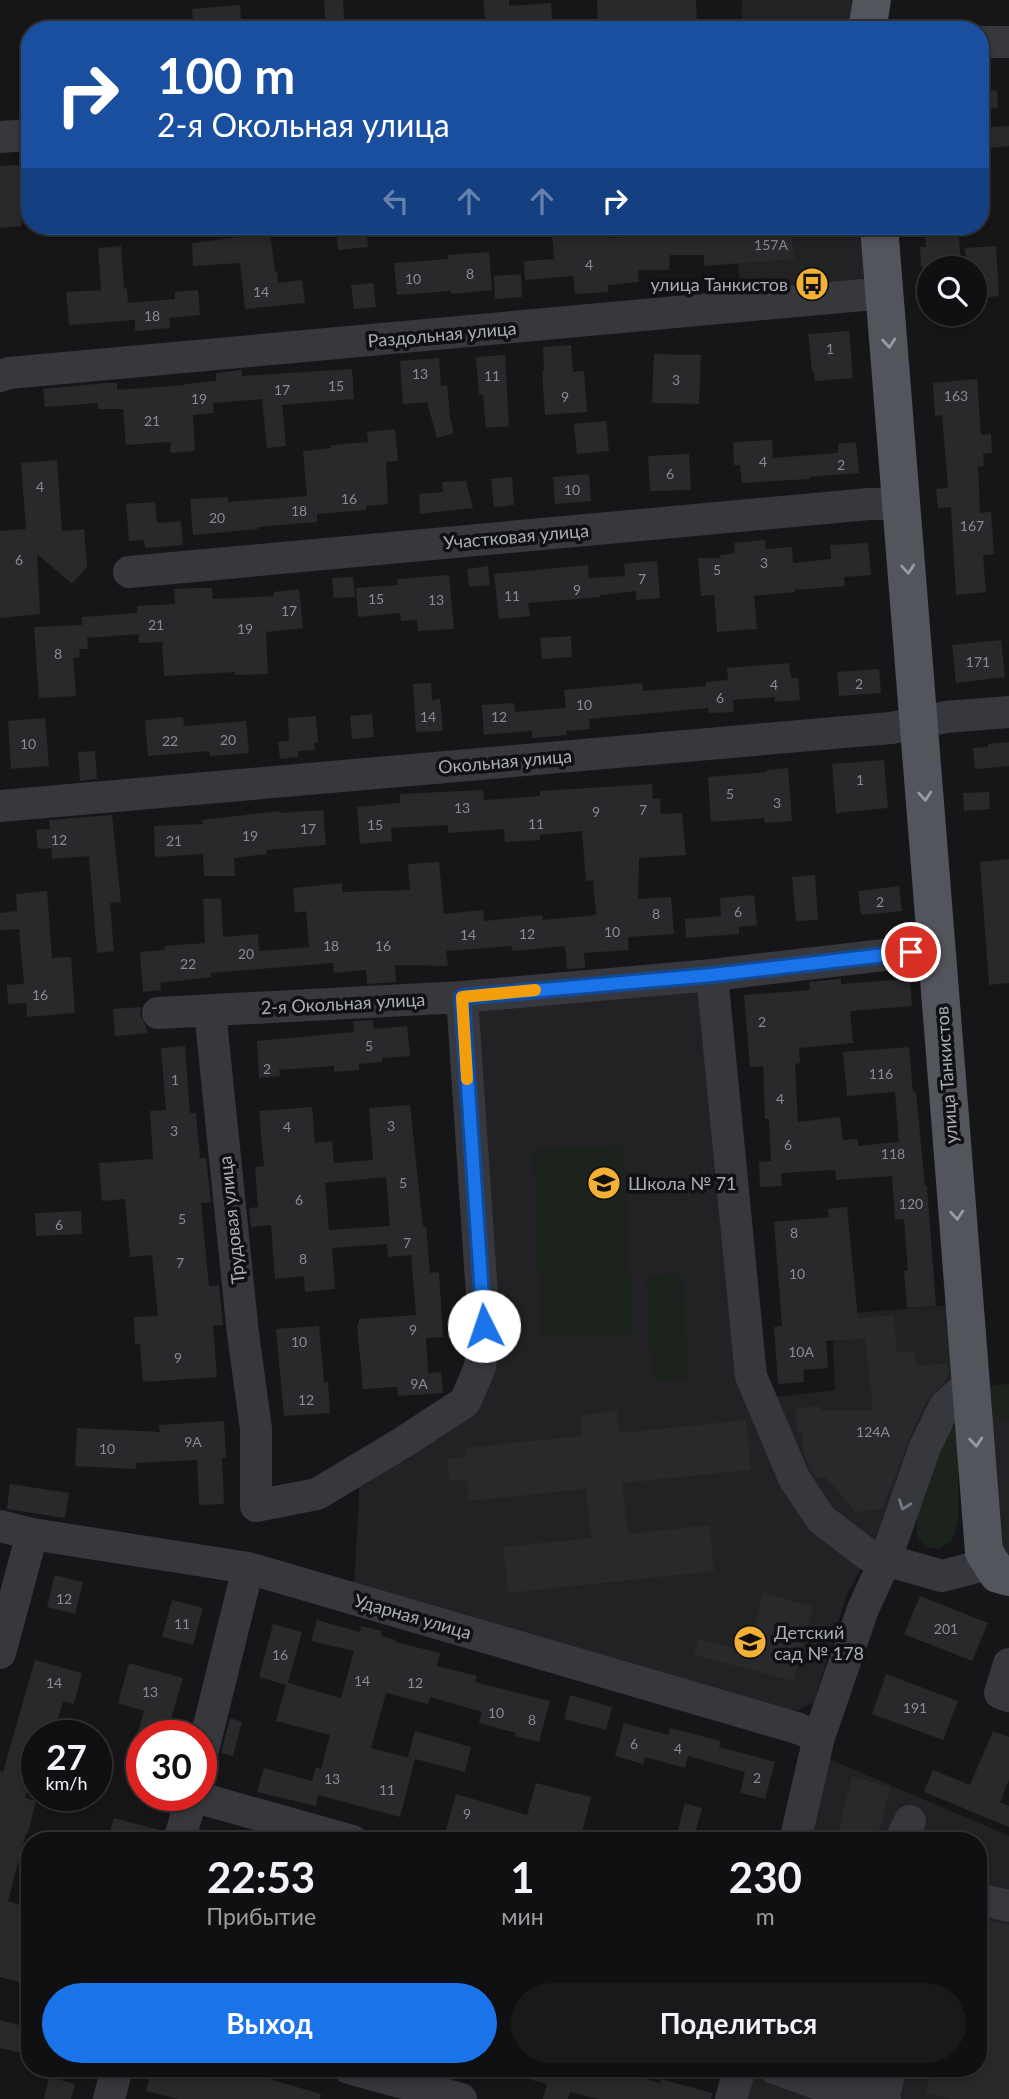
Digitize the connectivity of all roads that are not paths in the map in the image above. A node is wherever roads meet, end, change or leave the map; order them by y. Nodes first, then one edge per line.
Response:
1 (872, 0) edge
2 (868, 21) edge
3 (989, 42) edge
4 (1009, 42) edge
5 (21, 136) edge
6 (0, 137) edge
7 (880, 235) edge
8 (885, 293) junction
9 (0, 376) edge
10 (903, 504) junction
11 (129, 572) dead end
12 (1009, 712) edge
13 (920, 722) junction
14 (0, 806) edge
15 (936, 949) junction
16 (712, 975) junction
17 (462, 997) junction
18 (210, 1012) junction
19 (158, 1013) dead end
20 (971, 1383) junction
21 (0, 1526) edge
22 (32, 1534) junction
23 (884, 1560) junction
24 (248, 1568) junction
25 (1000, 1570) edge
26 (0, 1653) edge
27 (1009, 1664) edge
28 (1009, 1696) edge
29 (210, 1720) edge
30 (819, 1737) junction
31 (217, 1803) edge
32 (188, 1811) edge
33 (182, 1832) edge
34 (320, 1832) edge
35 (796, 1832) edge
36 (987, 1901) edge
37 (1009, 1906) edge
38 (115, 2077) edge
39 (382, 2077) edge
40 (737, 2077) edge
41 (793, 2077) edge
42 (889, 2077) edge
43 (825, 2092) edge
44 (109, 2099) edge
45 (461, 2099) edge
46 (731, 2099) edge
47 (884, 2099) edge

1 - 2 main road
3 - 4 street
5 - 6 street
7 - 8 main road, улица Танкистов
8 - 9 street, Раздольная улица
8 -> 10 main road, улица Танкистов
10 - 11 street, Участковая улица
10 -> 13 main road, улица Танкистов
12 - 13 street, Окольная улица
13 - 14 street, Окольная улица
13 -> 15 main road, улица Танкистов
15 - 16 street, 2-я Окольная улица
15 -> 20 main road, улица Танкистов
16 - 17 street, 2-я Окольная улица
16 - 23 street
17 - 18 street, 2-я Окольная улица
17 - 18 street, Трудовая улица
18 - 19 street, 2-я Окольная улица
20 -> 23 street
20 -> 25 main road, улица Танкистов
21 - 22 street, Ударная улица
22 - 24 street, Ударная улица
22 - 26 street
23 - 25 street
23 - 30 street
24 - 29 street
24 - 30 street, Ударная улица
27 - 28 street
30 - 35 street
31 - 34 street
32 - 33 street
36 - 37 street
38 - 44 street
39 - 45 street
40 - 46 street
41 - 43 street
42 - 47 street
43 - 47 street

